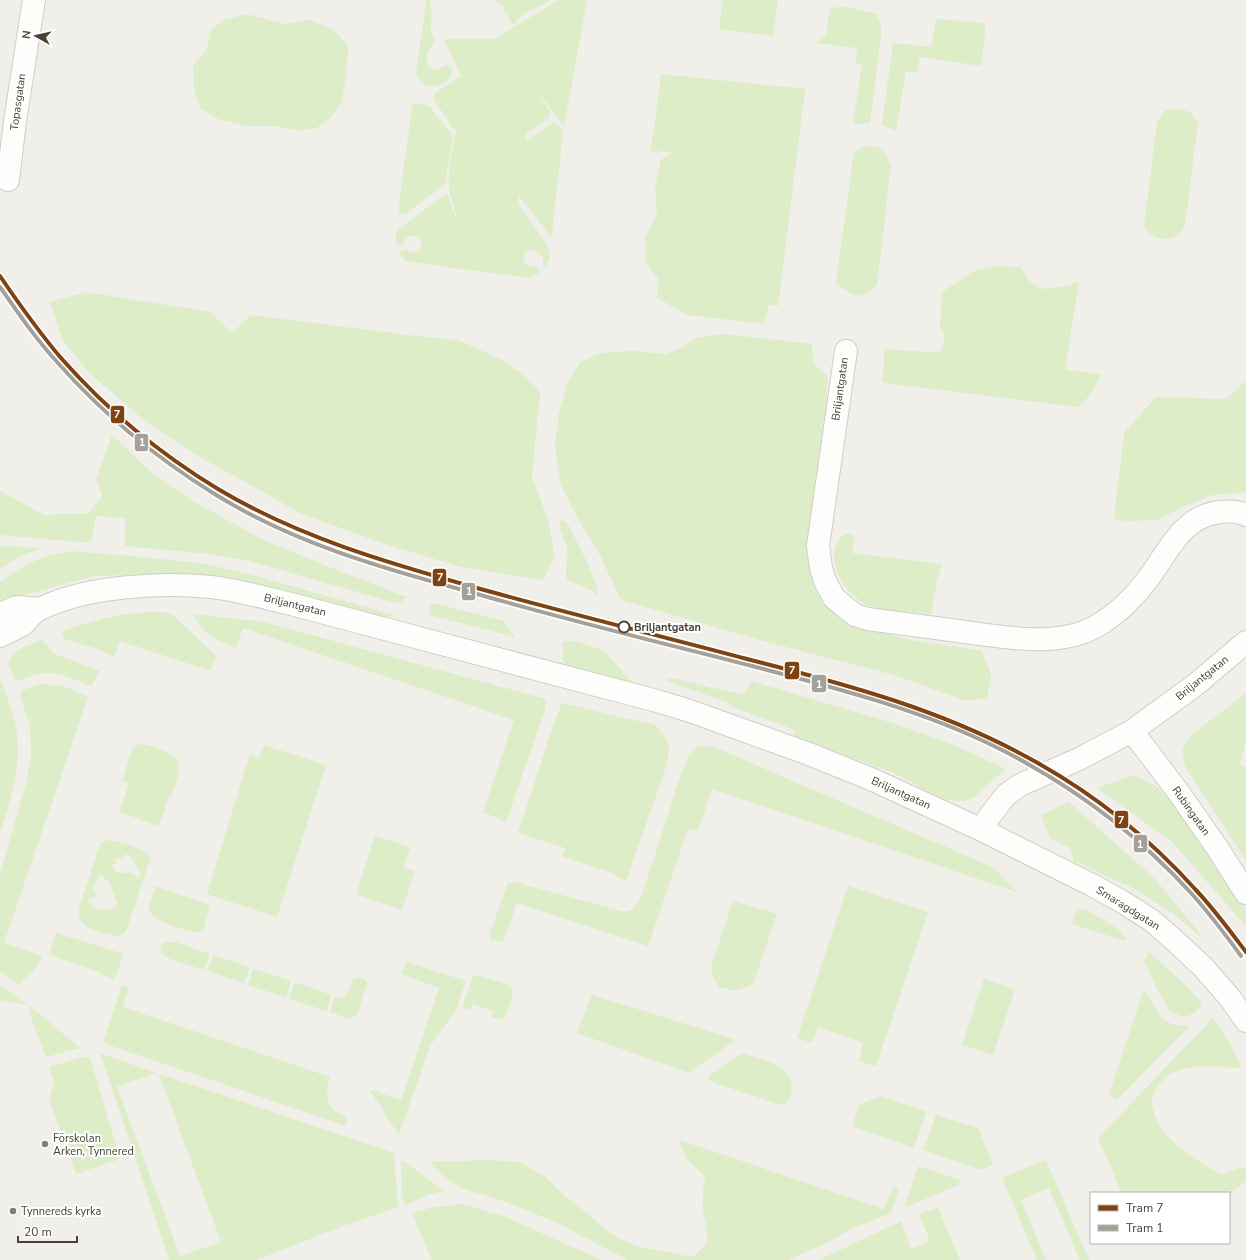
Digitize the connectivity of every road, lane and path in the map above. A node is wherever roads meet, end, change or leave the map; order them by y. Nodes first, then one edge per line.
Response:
1 (34, 0) edge
2 (8, 180) dead end
3 (846, 351) dead end
4 (1246, 515) edge
5 (39, 609) junction
6 (0, 614) edge
7 (0, 636) edge
8 (1246, 642) edge
9 (1132, 731) junction
10 (982, 830) junction
11 (1246, 893) edge
12 (1246, 1021) edge

1 - 2 street, Topasgatan
3 - 4 street, Briljantgatan
5 - 6 street, Briljantgatan
5 - 7 street, Briljantgatan
5 - 10 street, Briljantgatan
8 - 9 street, Briljantgatan
9 - 10 street, Briljantgatan
9 - 11 street, Rubingatan
10 - 12 street, Smaragdgatan

